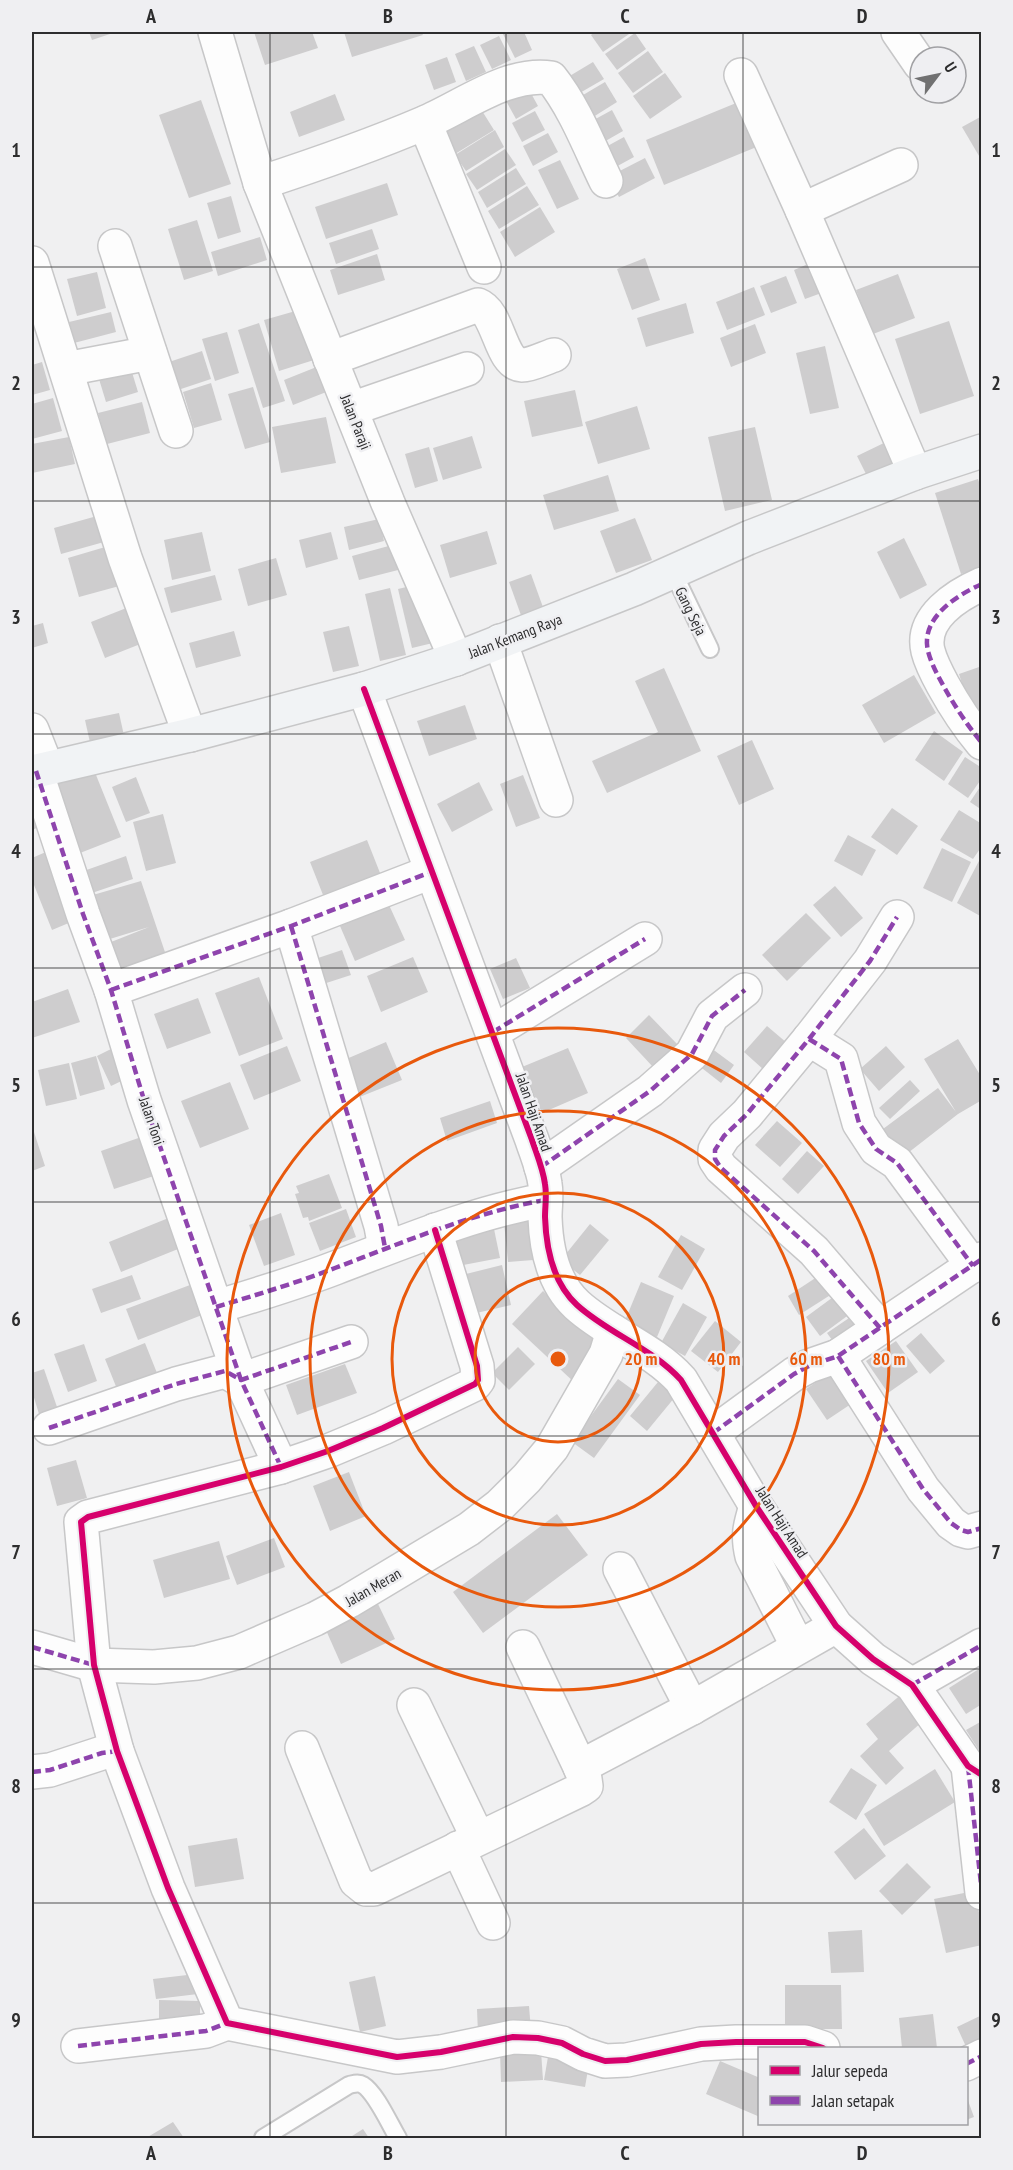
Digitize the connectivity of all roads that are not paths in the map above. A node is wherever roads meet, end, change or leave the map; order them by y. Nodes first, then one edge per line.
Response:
1 (215, 32) edge
2 (898, 32) edge
3 (908, 47) edge
4 (741, 75) dead end
5 (425, 123) junction
6 (901, 165) dead end
7 (606, 181) dead end
8 (260, 183) junction
9 (802, 210) junction
10 (115, 246) dead end
11 (32, 263) edge
12 (484, 267) dead end
13 (150, 353) junction
14 (554, 355) dead end
15 (330, 359) junction
16 (66, 369) junction
17 (467, 369) dead end
18 (351, 409) junction
19 (176, 431) dead end
20 (981, 451) edge
21 (915, 472) junction
22 (673, 572) junction
23 (981, 584) edge
24 (500, 641) junction
25 (710, 649) dead end
26 (456, 659) junction
27 (363, 689) junction
28 (32, 729) edge
29 (190, 735) junction
30 (981, 743) edge
31 (38, 770) edge
32 (556, 800) dead end
33 (431, 872) junction
34 (897, 917) dead end
35 (291, 926) junction
36 (645, 939) dead end
37 (111, 990) junction
38 (746, 990) dead end
39 (493, 1032) junction
40 (809, 1039) junction
41 (541, 1167) junction
42 (545, 1200) junction
43 (435, 1230) junction
44 (386, 1248) junction
45 (977, 1262) edge
46 (216, 1307) junction
47 (880, 1328) junction
48 (613, 1331) junction
49 (351, 1342) dead end
50 (838, 1356) junction
51 (241, 1380) junction
52 (49, 1428) dead end
53 (712, 1432) junction
54 (281, 1467) junction
55 (756, 1506) junction
56 (981, 1528) edge
57 (620, 1569) dead end
58 (836, 1626) junction
59 (981, 1645) edge
60 (32, 1647) edge
61 (524, 1647) dead end
62 (798, 1647) junction
63 (94, 1665) junction
64 (912, 1685) junction
65 (414, 1705) dead end
66 (692, 1708) junction
67 (302, 1748) dead end
68 (117, 1751) junction
69 (580, 1767) junction
70 (975, 1771) edge
71 (32, 1772) edge
72 (468, 1843) junction
73 (981, 1893) edge
74 (493, 1923) dead end
75 (227, 2023) junction
76 (78, 2046) dead end
77 (818, 2047) edge
78 (263, 2139) edge
79 (398, 2139) edge

1 - 8 street, Jalan Paraji
2 - 3 street
4 - 9 street
5 - 7 street
5 - 8 street
5 - 12 street
6 - 9 street
8 - 15 street, Jalan Paraji
9 - 21 street
10 - 13 street
11 - 16 street
13 - 16 street
13 - 19 street
14 - 15 street
15 - 18 street, Jalan Paraji
16 - 29 street
17 - 18 street
18 - 26 street, Jalan Paraji
20 - 21 street, Jalan Kemang Raya
21 - 22 street, Jalan Kemang Raya
22 - 24 street, Jalan Kemang Raya
22 - 25 lane, Gang Seja
23 - 30 street
24 - 26 street, Jalan Kemang Raya
24 - 32 street
26 - 27 street, Jalan Kemang Raya
27 - 29 street, Jalan Kemang Raya
27 - 33 street, Jalan Haji Amad
28 - 31 street, Jalan Toni
29 - 31 street, Jalan Kemang Raya
31 - 37 street, Jalan Toni
33 - 35 street
33 - 39 street, Jalan Haji Amad
34 - 40 street
35 - 37 street
35 - 44 street
36 - 39 street
37 - 46 street, Jalan Toni
38 - 41 street
39 - 41 street, Jalan Haji Amad
40 - 45 street
40 - 47 street
41 - 42 street, Jalan Haji Amad
42 - 43 street
42 - 48 street, Jalan Haji Amad
43 - 44 street
43 - 54 street
44 - 46 street
45 - 47 street
46 - 51 street, Jalan Toni
47 - 50 street
48 - 53 street, Jalan Haji Amad
48 - 63 street, Jalan Meran
49 - 51 street
50 - 53 street
50 - 56 street
51 - 52 street
51 - 54 street, Jalan Toni
53 - 55 street, Jalan Haji Amad
54 - 63 street
55 - 58 street, Jalan Haji Amad
55 - 62 street
57 - 66 street
58 - 62 street
58 - 64 street, Jalan Haji Amad
59 - 64 street
60 - 63 street, Jalan Meran
61 - 69 street
62 - 66 street
63 - 68 street
64 - 70 street, Jalan Haji Amad
65 - 72 street
66 - 69 street
67 - 72 street
68 - 71 street
68 - 75 street
69 - 72 street
70 - 73 street
72 - 74 street
75 - 76 street
75 - 77 street
78 - 79 lane

